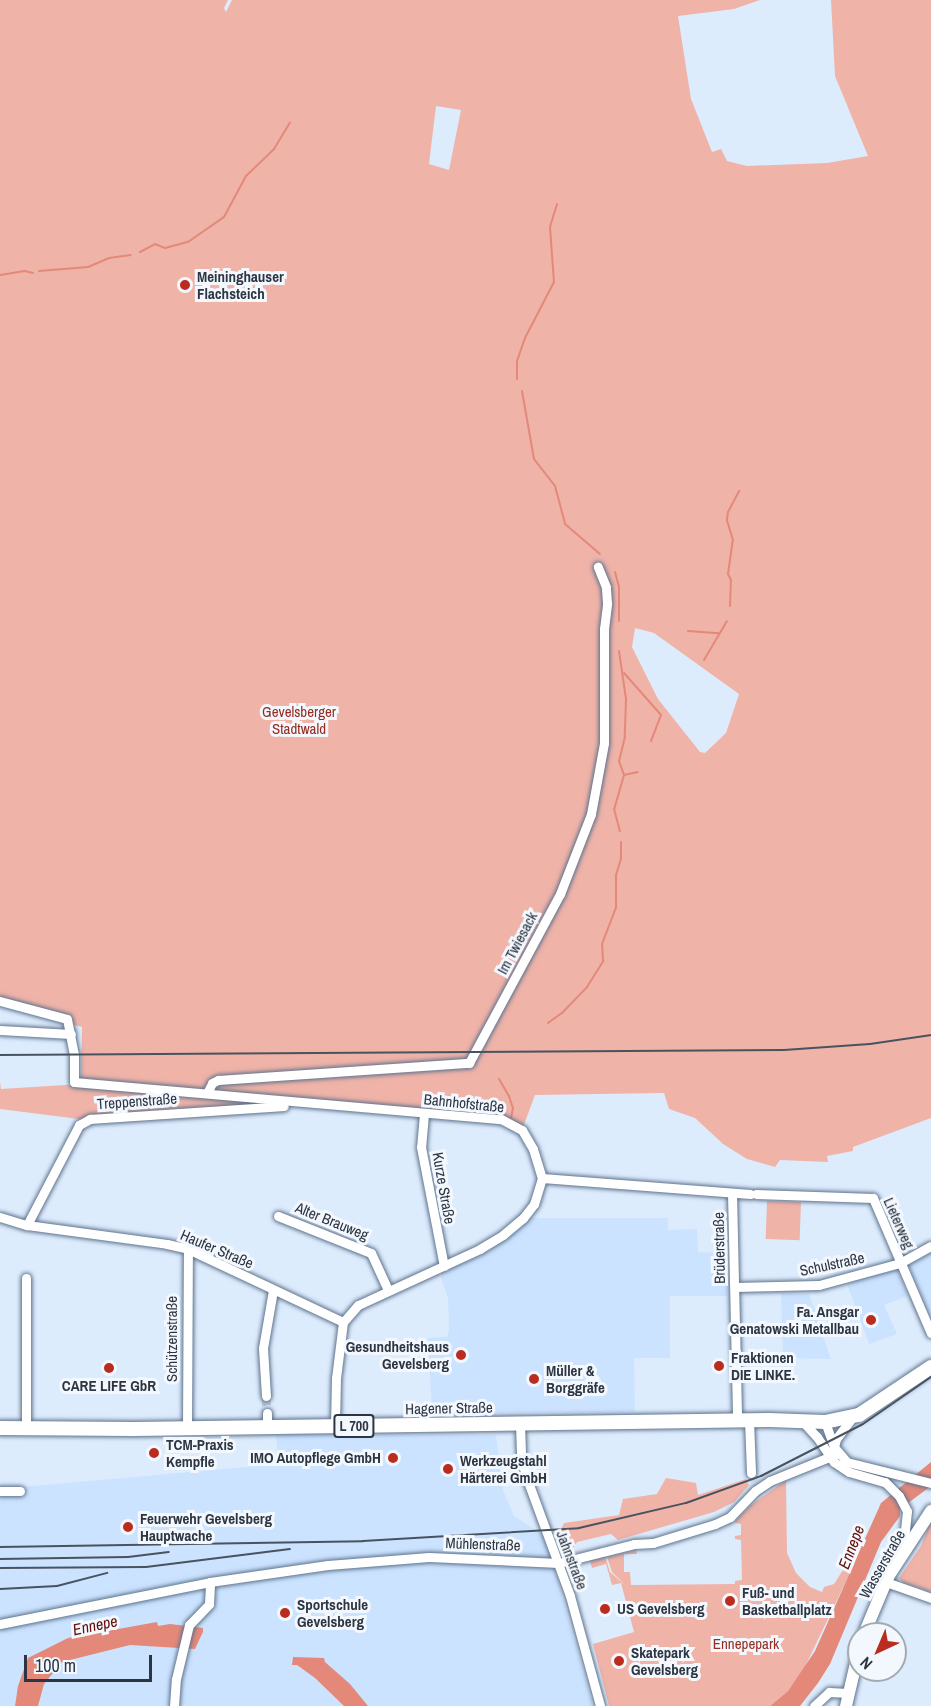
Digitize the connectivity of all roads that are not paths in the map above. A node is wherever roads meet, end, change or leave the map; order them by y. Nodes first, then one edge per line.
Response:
1 (598, 567) dead end
2 (0, 1001) edge
3 (0, 1030) edge
4 (71, 1034) junction
5 (207, 1093) junction
6 (310, 1104) junction
7 (424, 1114) junction
8 (542, 1178) junction
9 (732, 1193) junction
10 (278, 1216) dead end
11 (0, 1217) edge
12 (27, 1225) junction
13 (931, 1246) edge
14 (188, 1250) junction
15 (900, 1263) junction
16 (444, 1266) junction
17 (26, 1278) dead end
18 (735, 1287) junction
19 (273, 1290) junction
20 (388, 1290) junction
21 (343, 1322) junction
22 (931, 1333) edge
23 (931, 1367) edge
24 (266, 1396) tunnel mouth
25 (852, 1418) junction
26 (743, 1420) junction
27 (803, 1422) junction
28 (825, 1422) junction
29 (520, 1424) junction
30 (335, 1426) junction
31 (26, 1427) junction
32 (0, 1428) edge
33 (187, 1428) junction
34 (834, 1453) junction
35 (751, 1473) dead end
36 (931, 1483) edge
37 (0, 1491) edge
38 (20, 1491) dead end
39 (931, 1511) edge
40 (902, 1556) junction
41 (559, 1563) junction
42 (210, 1582) junction
43 (886, 1582) junction
44 (931, 1598) edge
45 (869, 1622) edge
46 (0, 1624) edge
47 (851, 1682) edge
48 (847, 1700) edge
49 (174, 1706) edge
50 (600, 1706) edge
51 (814, 1706) edge

1 - 5 street, Im Twiesack
2 - 4 street
3 - 4 street
4 - 5 street, Bahnhofstraße
5 - 6 street, Bahnhofstraße
6 - 7 street, Bahnhofstraße
6 - 12 street, Treppenstraße
7 - 8 street, Bahnhofstraße
7 - 16 street, Kurze Straße
8 - 9 street, Brüderstraße
8 - 16 street
9 - 15 street, Lieterweg
9 - 18 street, Brüderstraße
10 - 20 street, Alter Brauweg
11 - 12 street, Haufer Straße
12 - 14 street, Haufer Straße
13 - 15 street, Schulstraße
14 - 19 street, Haufer Straße
14 - 33 street, Schützenstraße
15 - 18 street, Schulstraße
15 - 22 street, Lieterweg
16 - 20 street
17 - 31 street
18 - 26 street, Brüderstraße
19 - 21 street, Haufer Straße
19 - 24 street
20 - 21 street
21 - 30 street
23 - 25 main road, Hagener Straße / L 700
25 - 28 main road, Hagener Straße / L 700
25 - 34 street
26 - 27 main road, Hagener Straße / L 700
26 - 29 main road, Hagener Straße / L 700
26 - 35 street, Brüderstraße
27 - 28 main road, Hagener Straße / L 700
27 - 34 street
28 - 34 street
29 - 30 main road, Hagener Straße / L 700
29 - 41 street, Jahnstraße
30 - 33 main road, Hagener Straße / L 700
31 - 32 main road, Hagener Straße / L 700
31 - 33 main road, Hagener Straße / L 700
34 - 36 street
34 - 40 street
34 - 41 street, Mühlenstraße
37 - 38 street
39 - 40 main road, Wasserstraße
40 - 43 main road, Wasserstraße
41 - 42 street, Mühlenstraße
41 - 50 street, Jahnstraße
42 - 46 street, Mühlenstraße
42 - 49 street
43 - 44 street
43 - 45 main road, Wasserstraße
47 - 48 main road
48 - 51 street

